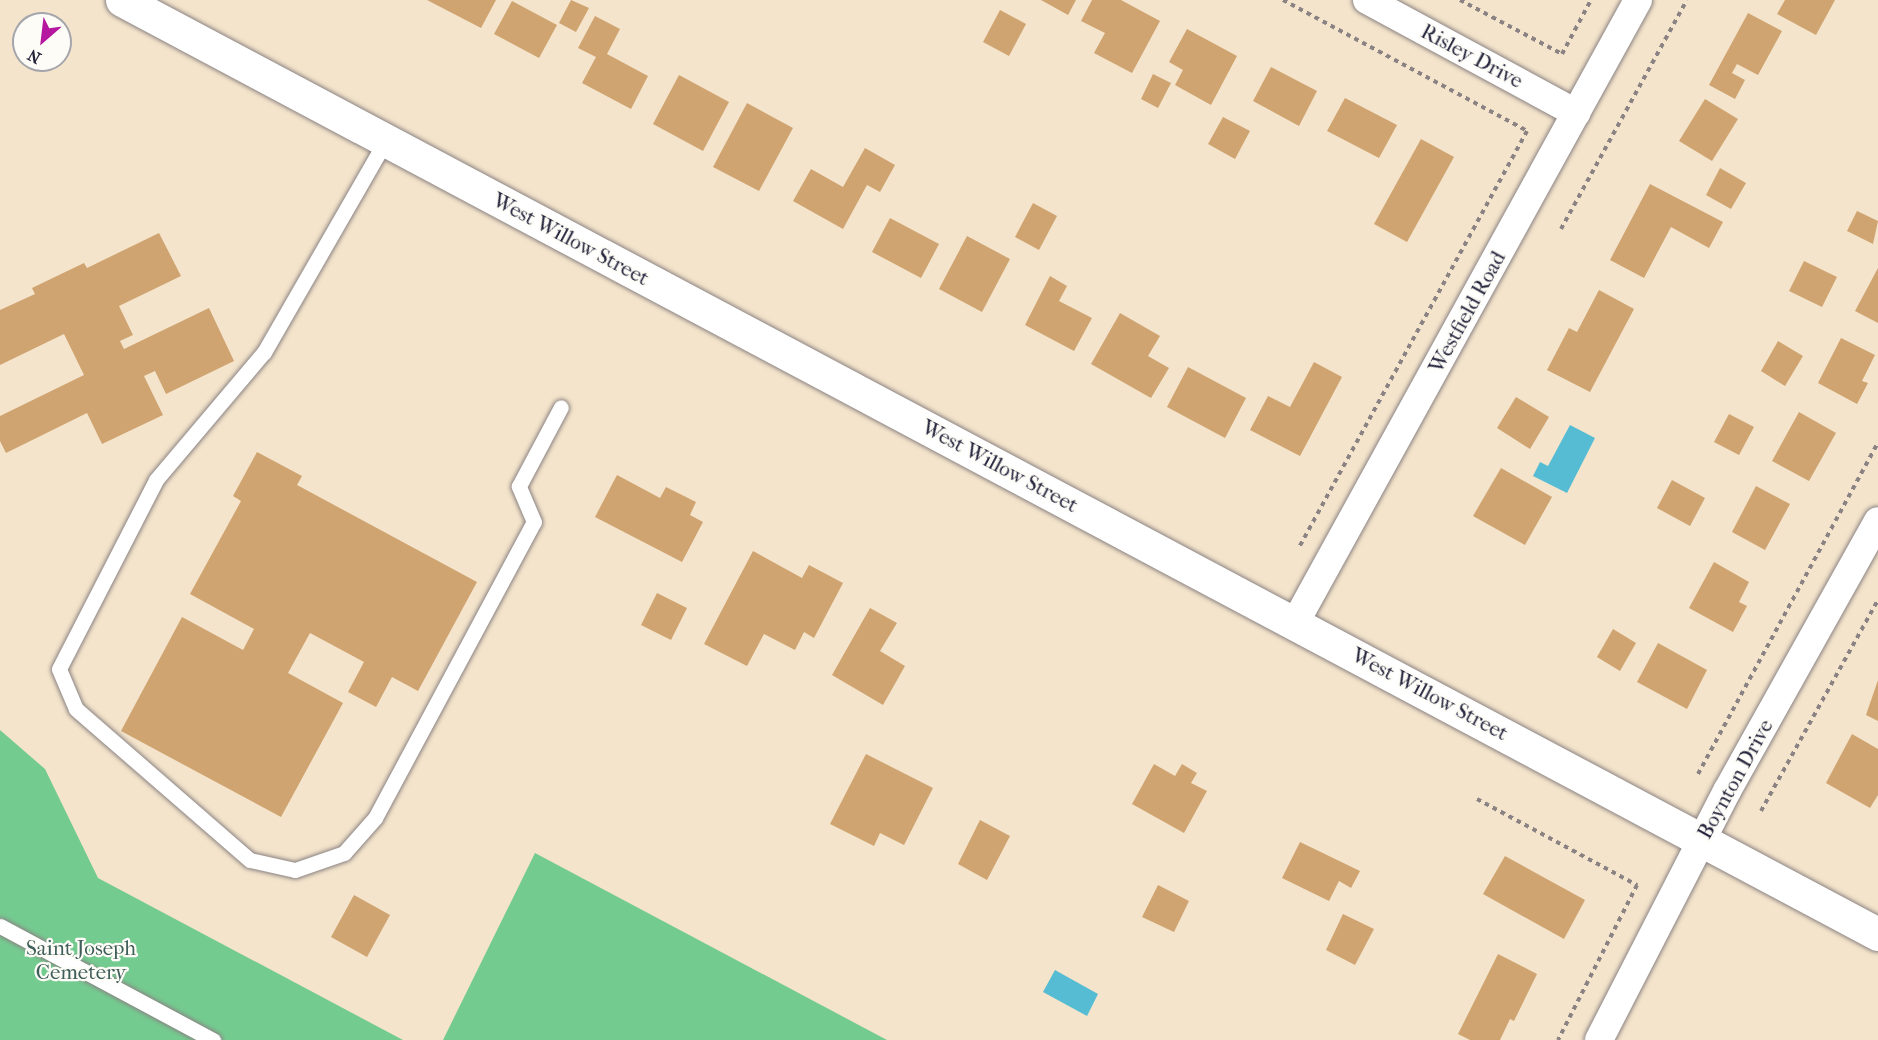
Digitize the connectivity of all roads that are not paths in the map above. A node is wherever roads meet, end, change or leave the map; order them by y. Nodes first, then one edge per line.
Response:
1 (122, 0) edge
2 (1367, 0) edge
3 (1638, 0) edge
4 (1576, 113) junction
5 (386, 140) junction
6 (561, 406) dead end
7 (1878, 521) edge
8 (1295, 623) junction
9 (1701, 840) junction
10 (0, 926) edge
11 (1878, 934) edge
12 (213, 1040) edge
13 (1599, 1040) edge

1 - 5 street, West Willow Street
2 - 4 street, Risley Drive
3 - 4 street, Westfield Road
4 - 8 street, Westfield Road
5 - 6 lane
5 - 8 street, West Willow Street
7 - 9 street, Boynton Drive
8 - 9 street, West Willow Street
9 - 11 street, West Willow Street
9 - 13 street, Boynton Drive
10 - 12 lane

